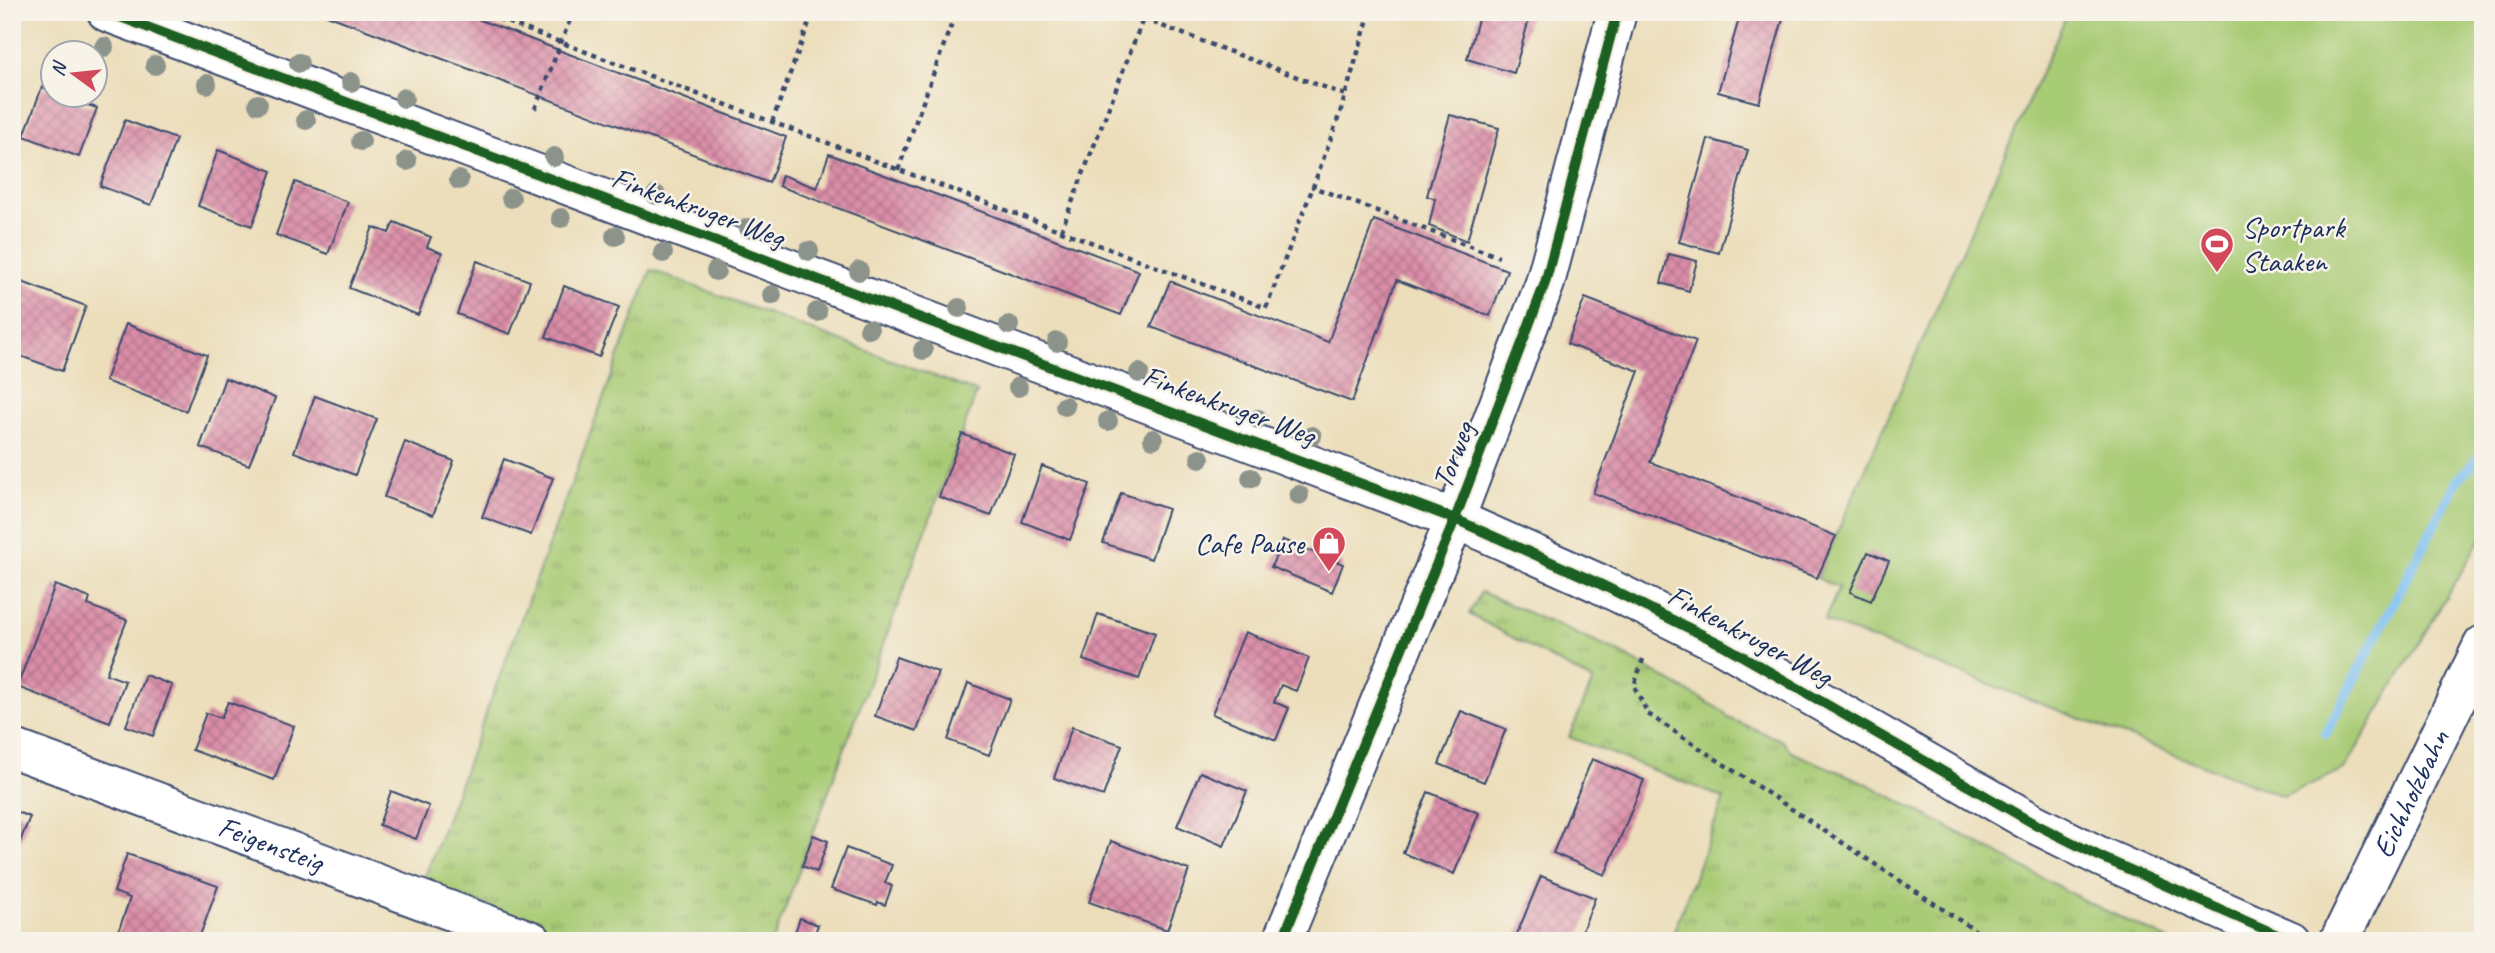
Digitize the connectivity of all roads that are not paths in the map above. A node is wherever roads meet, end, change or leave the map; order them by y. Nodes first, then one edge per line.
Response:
1 (107, 12) edge
2 (1617, 12) edge
3 (1455, 519) junction
4 (2483, 645) edge
5 (12, 748) edge
6 (531, 941) edge
7 (1282, 941) edge
8 (2291, 941) edge
9 (2339, 941) edge

1 - 3 street, Finkenkruger Weg
2 - 3 street, Torweg
3 - 7 street, Torweg
3 - 8 street, Finkenkruger Weg
4 - 9 street, Eichholzbahn
5 - 6 street, Feigensteig

